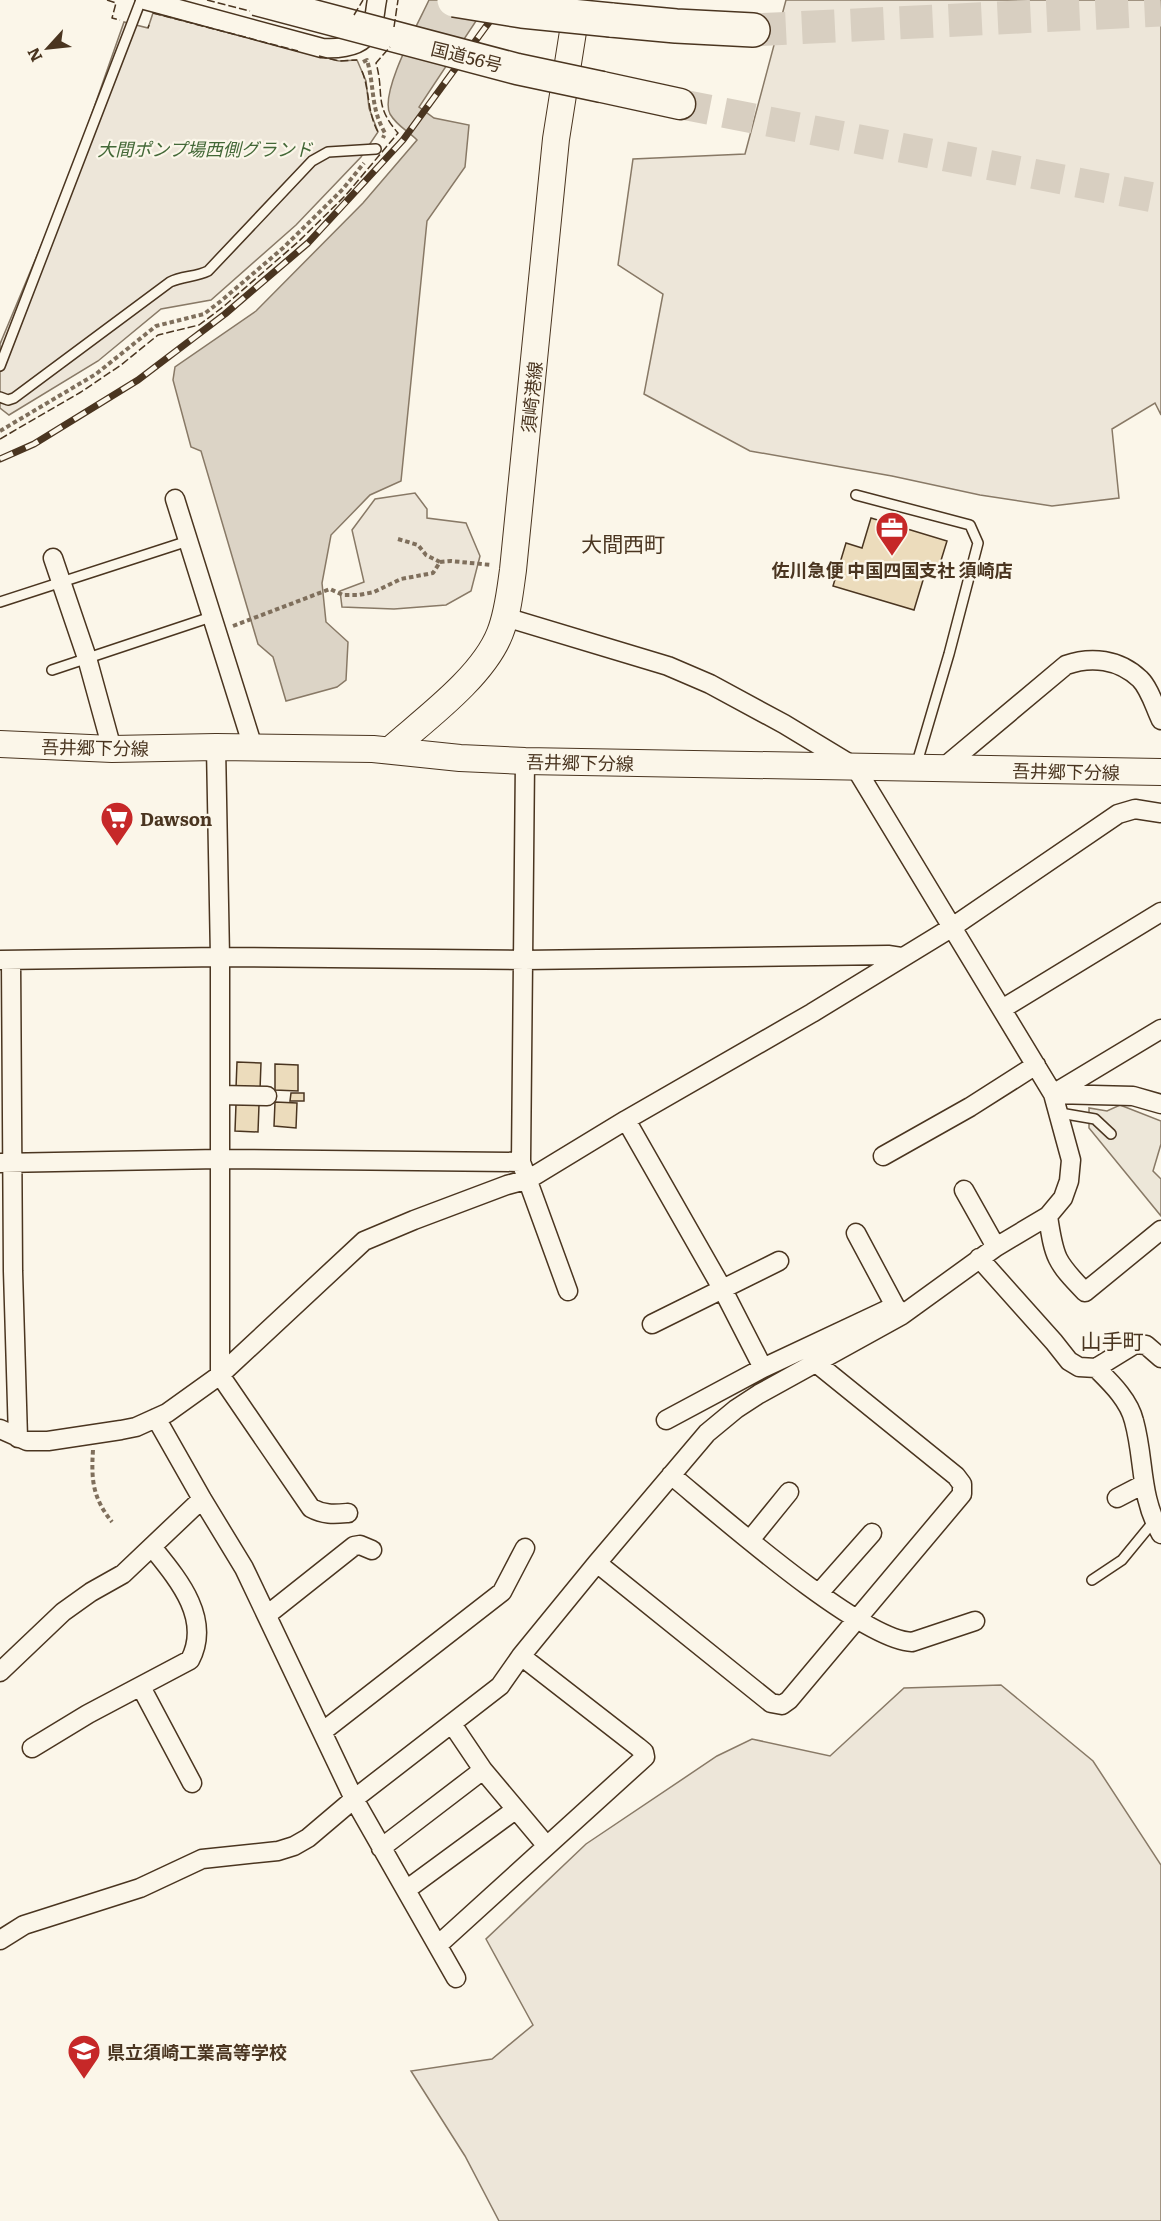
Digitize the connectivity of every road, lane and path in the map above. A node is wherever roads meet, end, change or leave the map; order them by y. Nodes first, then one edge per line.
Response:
1 (143, 0) edge
2 (256, 0) edge
3 (377, 0) edge
4 (454, 0) edge
5 (578, 0) edge
6 (753, 30) tunnel mouth
7 (680, 104) tunnel mouth
8 (376, 149) dead end
9 (0, 366) edge
10 (0, 397) edge
11 (856, 495) dead end
12 (175, 499) dead end
13 (399, 539) dead end
14 (188, 541) junction
15 (54, 558) dead end
16 (440, 562) junction
17 (513, 570) junction
18 (63, 580) junction
19 (0, 602) edge
20 (505, 617) junction
21 (218, 623) junction
22 (87, 658) junction
23 (52, 670) dead end
24 (1161, 720) edge
25 (0, 744) edge
26 (216, 747) junction
27 (254, 747) junction
28 (112, 749) junction
29 (390, 750) junction
30 (525, 761) junction
31 (855, 767) junction
32 (916, 768) junction
33 (943, 768) junction
34 (1161, 772) edge
35 (1161, 813) edge
36 (1161, 912) edge
37 (951, 928) junction
38 (220, 957) junction
39 (901, 957) junction
40 (6, 960) edge
41 (524, 960) junction
42 (1002, 1009) junction
43 (1161, 1029) edge
44 (1036, 1065) junction
45 (1053, 1094) junction
46 (220, 1095) junction
47 (267, 1096) dead end
48 (1161, 1104) edge
49 (1060, 1113) junction
50 (626, 1120) junction
51 (1111, 1134) dead end
52 (884, 1156) dead end
53 (219, 1159) junction
54 (521, 1162) junction
55 (7, 1163) edge
56 (529, 1179) junction
57 (963, 1190) dead end
58 (1048, 1216) junction
59 (1161, 1230) edge
60 (856, 1233) dead end
61 (996, 1246) junction
62 (980, 1258) junction
63 (779, 1261) dead end
64 (6, 1270) edge
65 (723, 1290) junction
66 (568, 1291) dead end
67 (898, 1310) junction
68 (652, 1324) dead end
69 (1161, 1358) edge
70 (815, 1362) junction
71 (763, 1368) junction
72 (1096, 1368) junction
73 (220, 1375) junction
74 (156, 1418) junction
75 (666, 1419) dead end
76 (0, 1429) edge
77 (94, 1435) junction
78 (18, 1438) junction
79 (671, 1475) junction
80 (1144, 1484) junction
81 (789, 1492) dead end
82 (1117, 1498) dead end
83 (202, 1499) junction
84 (348, 1513) dead end
85 (112, 1522) dead end
86 (1157, 1528) edge
87 (872, 1533) dead end
88 (750, 1540) junction
89 (152, 1547) junction
90 (525, 1548) dead end
91 (372, 1550) dead end
92 (597, 1563) junction
93 (1092, 1580) dead end
94 (819, 1593) junction
95 (267, 1615) junction
96 (857, 1620) junction
97 (975, 1621) dead end
98 (521, 1656) junction
99 (0, 1672) edge
100 (141, 1687) junction
101 (452, 1724) junction
102 (322, 1732) junction
103 (32, 1748) dead end
104 (483, 1770) junction
105 (192, 1783) dead end
106 (354, 1799) junction
107 (515, 1810) junction
108 (546, 1845) junction
109 (381, 1848) junction
110 (406, 1890) junction
111 (0, 1940) edge
112 (438, 1945) junction
113 (456, 1978) dead end

1 - 3 street
1 - 9 lane
2 - 7 highway, 国道56号, bridge
4 - 6 highway, bridge
5 - 17 main road, 須崎港線
8 - 10 lane
11 - 32 lane
12 - 14 street
13 - 16 path
14 - 18 lane
14 - 21 street
15 - 18 street
16 - 17 path
16 - 21 path
17 - 20 main road, 須崎港線
18 - 19 lane
18 - 22 street
20 - 29 main road, 須崎港線
20 - 31 street
21 - 22 lane
21 - 27 street
22 - 23 lane
22 - 28 street
24 - 33 street
25 - 28 main road, 吾井郷下分線
26 - 27 main road, 吾井郷下分線
26 - 28 main road, 吾井郷下分線
26 - 38 street
27 - 29 main road, 吾井郷下分線
29 - 30 main road, 吾井郷下分線
30 - 31 main road, 吾井郷下分線
30 - 41 street
31 - 32 main road, 吾井郷下分線
31 - 37 street
32 - 33 main road, 吾井郷下分線
33 - 34 main road, 吾井郷下分線
35 - 37 street
36 - 42 street
37 - 39 street
37 - 42 street
38 - 40 street
38 - 41 street
38 - 46 street
39 - 41 street
39 - 50 street
40 - 55 street
41 - 54 street
42 - 44 street
43 - 45 street
44 - 45 street
44 - 52 street
45 - 48 street
45 - 49 street
46 - 47 street
46 - 53 street
49 - 51 lane
49 - 58 street
50 - 56 street
50 - 65 street
53 - 54 street
53 - 55 street
53 - 73 street
54 - 56 street
55 - 64 street
56 - 66 street
56 - 73 street
57 - 61 street
58 - 59 street
58 - 61 street
60 - 67 street
61 - 62 street
62 - 67 street
62 - 72 street
63 - 65 street
64 - 78 street
65 - 68 street
65 - 71 street
67 - 70 street
67 - 71 street
69 - 72 street
70 - 79 street
70 - 96 street
71 - 75 street
72 - 80 street
73 - 74 street
73 - 84 street
74 - 77 street
74 - 83 street
76 - 78 street
77 - 78 street
77 - 85 path
79 - 88 street
79 - 92 street
80 - 82 street
80 - 86 street
81 - 88 street
83 - 89 street
83 - 95 street
86 - 93 lane
87 - 94 street
88 - 94 street
89 - 99 street
89 - 100 street
90 - 102 street
91 - 95 street
92 - 96 street
92 - 98 street
94 - 96 street
95 - 102 street
96 - 97 street
98 - 101 street
98 - 108 street
100 - 103 street
100 - 105 street
101 - 104 street
101 - 106 street
102 - 106 street
104 - 107 street
104 - 109 street
106 - 109 street
106 - 111 street
107 - 108 street
107 - 110 street
108 - 112 street
109 - 110 street
110 - 112 street
112 - 113 street

